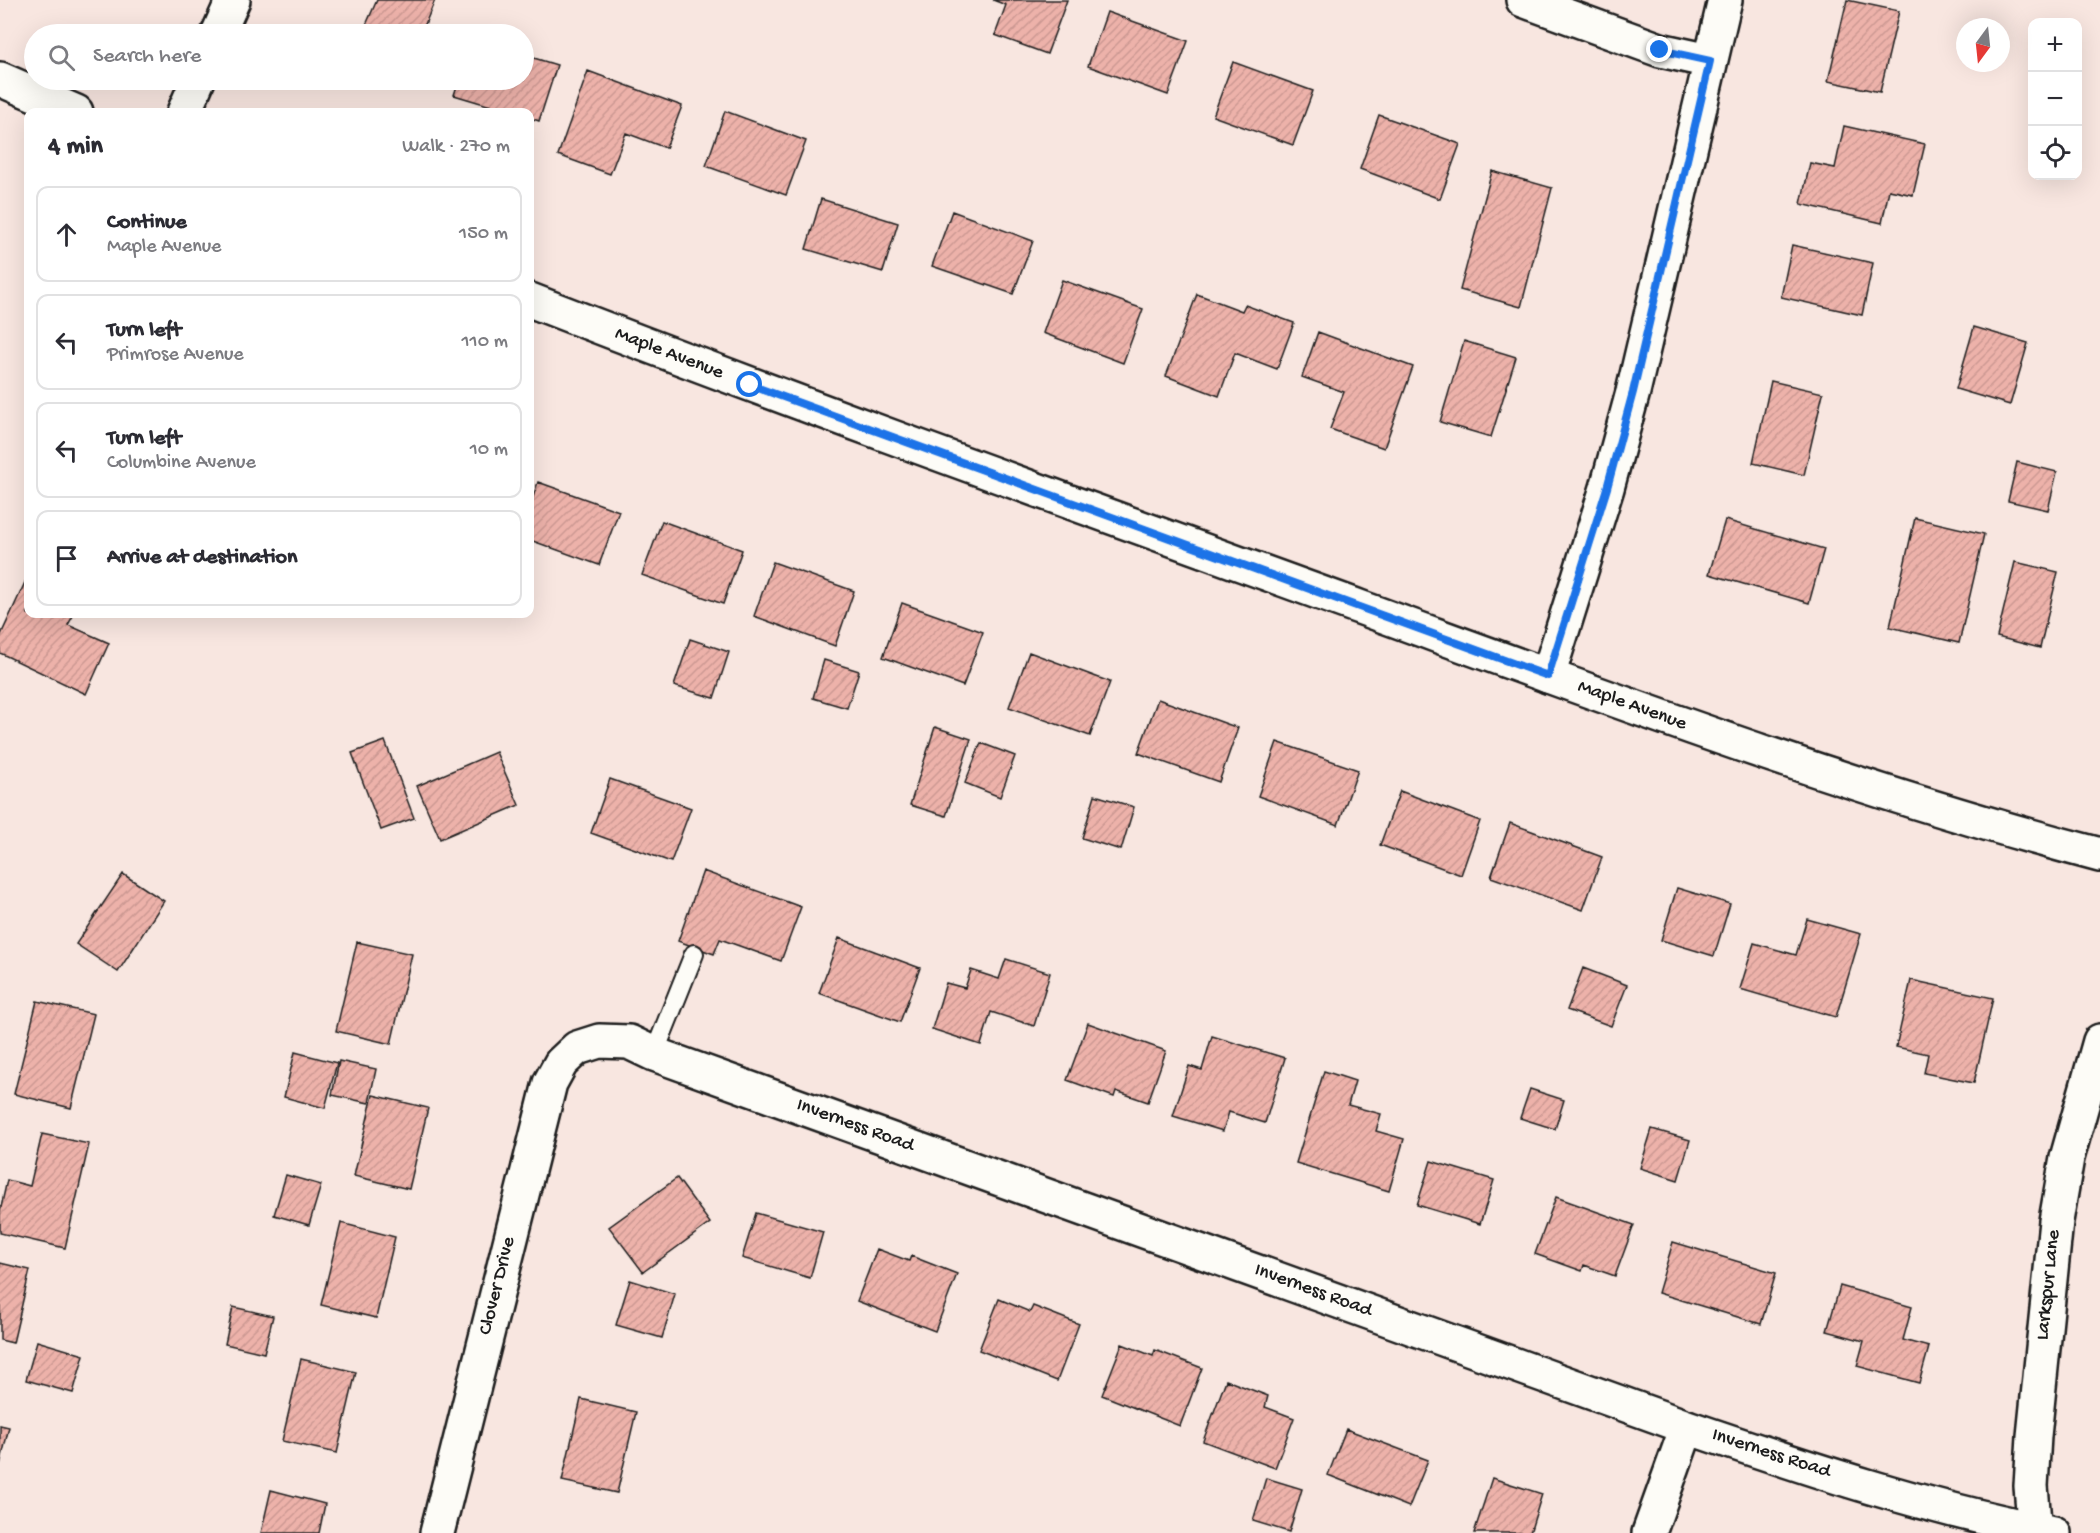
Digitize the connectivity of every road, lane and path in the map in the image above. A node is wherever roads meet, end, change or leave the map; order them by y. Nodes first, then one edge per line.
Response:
1 (233, 0) edge
2 (1523, 0) edge
3 (1725, 0) edge
4 (222, 24) edge
5 (1710, 61) junction
6 (0, 79) edge
7 (24, 89) edge
8 (25, 90) edge
9 (194, 90) edge
10 (67, 108) edge
11 (186, 108) edge
12 (534, 302) edge
13 (1548, 676) junction
14 (2100, 855) edge
15 (694, 954) dead end
16 (2100, 1041) edge
17 (577, 1048) joint
18 (654, 1054) junction
19 (1687, 1426) junction
20 (2041, 1532) edge
21 (437, 1533) edge
22 (1649, 1533) edge

1 - 4 street
2 - 5 street
3 - 5 street
5 - 13 street
6 - 7 street
8 - 10 street
9 - 11 street
12 - 13 street, Maple Avenue
13 - 14 street, Maple Avenue
15 - 18 lane
16 - 20 street, Larkspur Lane
17 - 18 street, Inverness Road
17 - 21 street, Clover Drive
18 - 19 street, Inverness Road
19 - 20 street, Inverness Road
19 - 22 street

